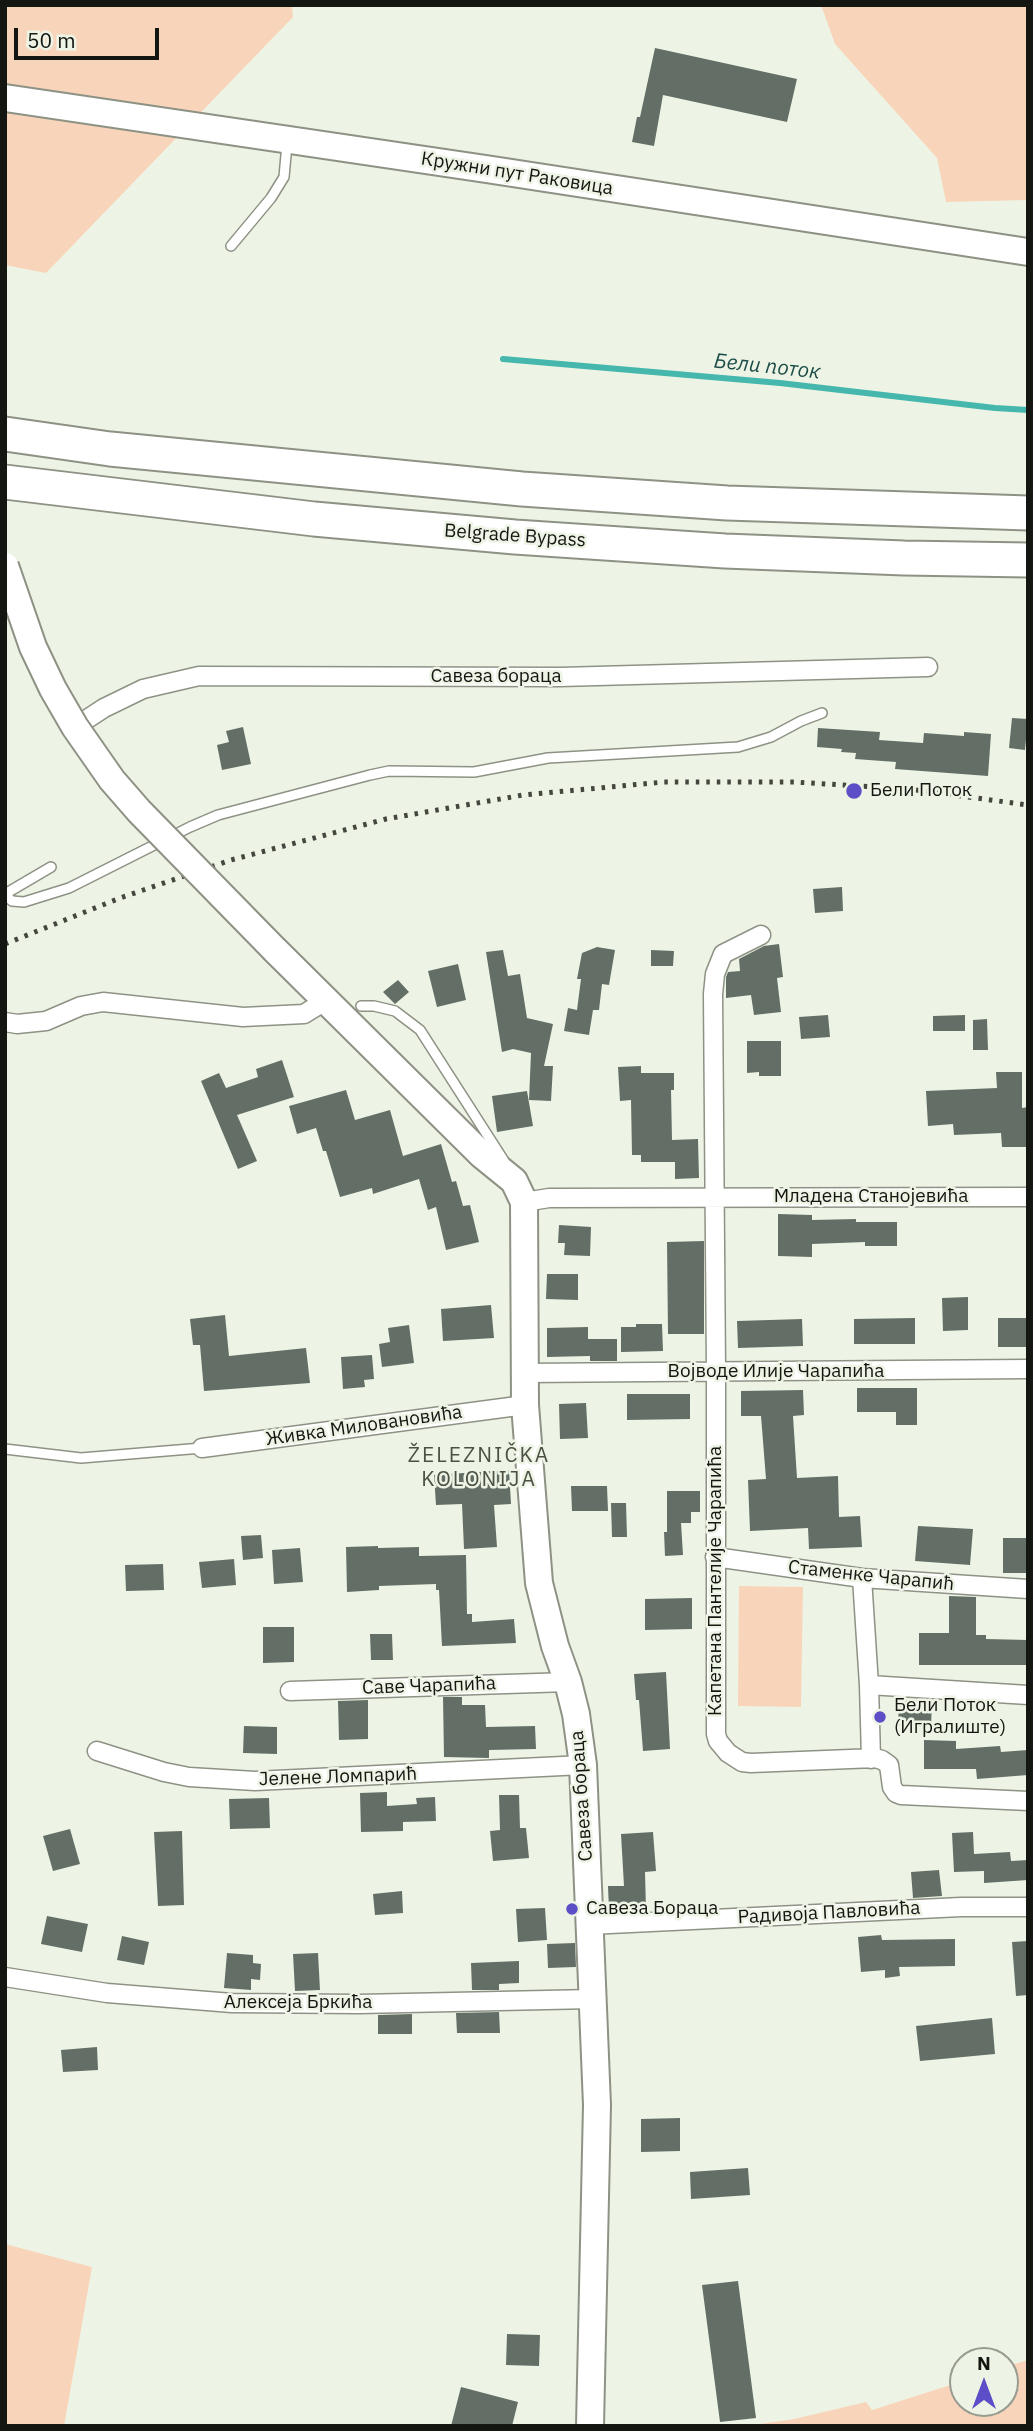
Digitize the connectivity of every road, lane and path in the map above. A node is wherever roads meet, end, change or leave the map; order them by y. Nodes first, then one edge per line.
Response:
1 (5, 99) edge
2 (287, 140) junction
3 (231, 246) dead end
4 (1028, 252) edge
5 (5, 435) edge
6 (5, 482) edge
7 (1028, 513) edge
8 (1028, 560) edge
9 (5, 566) edge
10 (928, 667) dead end
11 (822, 713) dead end
12 (75, 727) junction
13 (51, 867) dead end
14 (5, 894) edge
15 (761, 935) dead end
16 (325, 1001) junction
17 (361, 1006) dead end
18 (5, 1022) edge
19 (509, 1176) junction
20 (1028, 1197) edge
21 (714, 1198) junction
22 (524, 1202) junction
23 (1028, 1369) edge
24 (716, 1372) junction
25 (525, 1373) junction
26 (525, 1405) junction
27 (202, 1448) joint
28 (5, 1449) edge
29 (715, 1557) junction
30 (862, 1578) junction
31 (1028, 1589) edge
32 (568, 1682) junction
33 (869, 1685) junction
34 (290, 1691) dead end
35 (1028, 1695) edge
36 (97, 1751) dead end
37 (871, 1759) junction
38 (583, 1765) junction
39 (1028, 1801) edge
40 (1028, 1907) edge
41 (589, 1925) junction
42 (5, 1977) edge
43 (593, 1999) junction
44 (590, 2426) edge

1 - 2 street, Кружни пут Раковица
2 - 3 lane
2 - 4 street, Кружни пут Раковица
5 - 7 highway
6 - 8 highway, Belgrade Bypass
9 - 12 street, Савеза бораца, bridge
10 - 12 street, Савеза бораца
11 - 14 lane
12 - 16 street, Савеза бораца, bridge
13 - 14 lane
15 - 21 street
16 - 18 street
16 - 19 street, Савеза бораца
17 - 19 lane, Савеза бораца
19 - 22 street, Савеза бораца
20 - 21 street, Младена Станојевића
21 - 22 street, Младена Станојевића
21 - 24 street, Капетана Пантелије Чарапића
22 - 25 street, Савеза бораца
23 - 24 street, Војводе Илије Чарапића
24 - 25 street, Војводе Илије Чарапића
24 - 29 street, Капетана Пантелије Чарапића
25 - 26 street, Савеза бораца
26 - 27 street, Живка Миловановића
26 - 32 street, Савеза бораца
27 - 28 lane
29 - 30 street, Стаменке Чарапић
29 - 37 street, Капетана Пантелије Чарапића
30 - 31 street, Стаменке Чарапић
30 - 33 street
32 - 34 street, Саве Чарапића
32 - 38 street, Савеза бораца
33 - 35 street
33 - 37 street
36 - 38 street, Јелене Ломпарић
37 - 39 street
38 - 41 street, Савеза бораца
40 - 41 street, Радивоја Павловића
41 - 43 street, Савеза бораца
42 - 43 street, Алексеја Бркића
43 - 44 street, Савеза бораца

